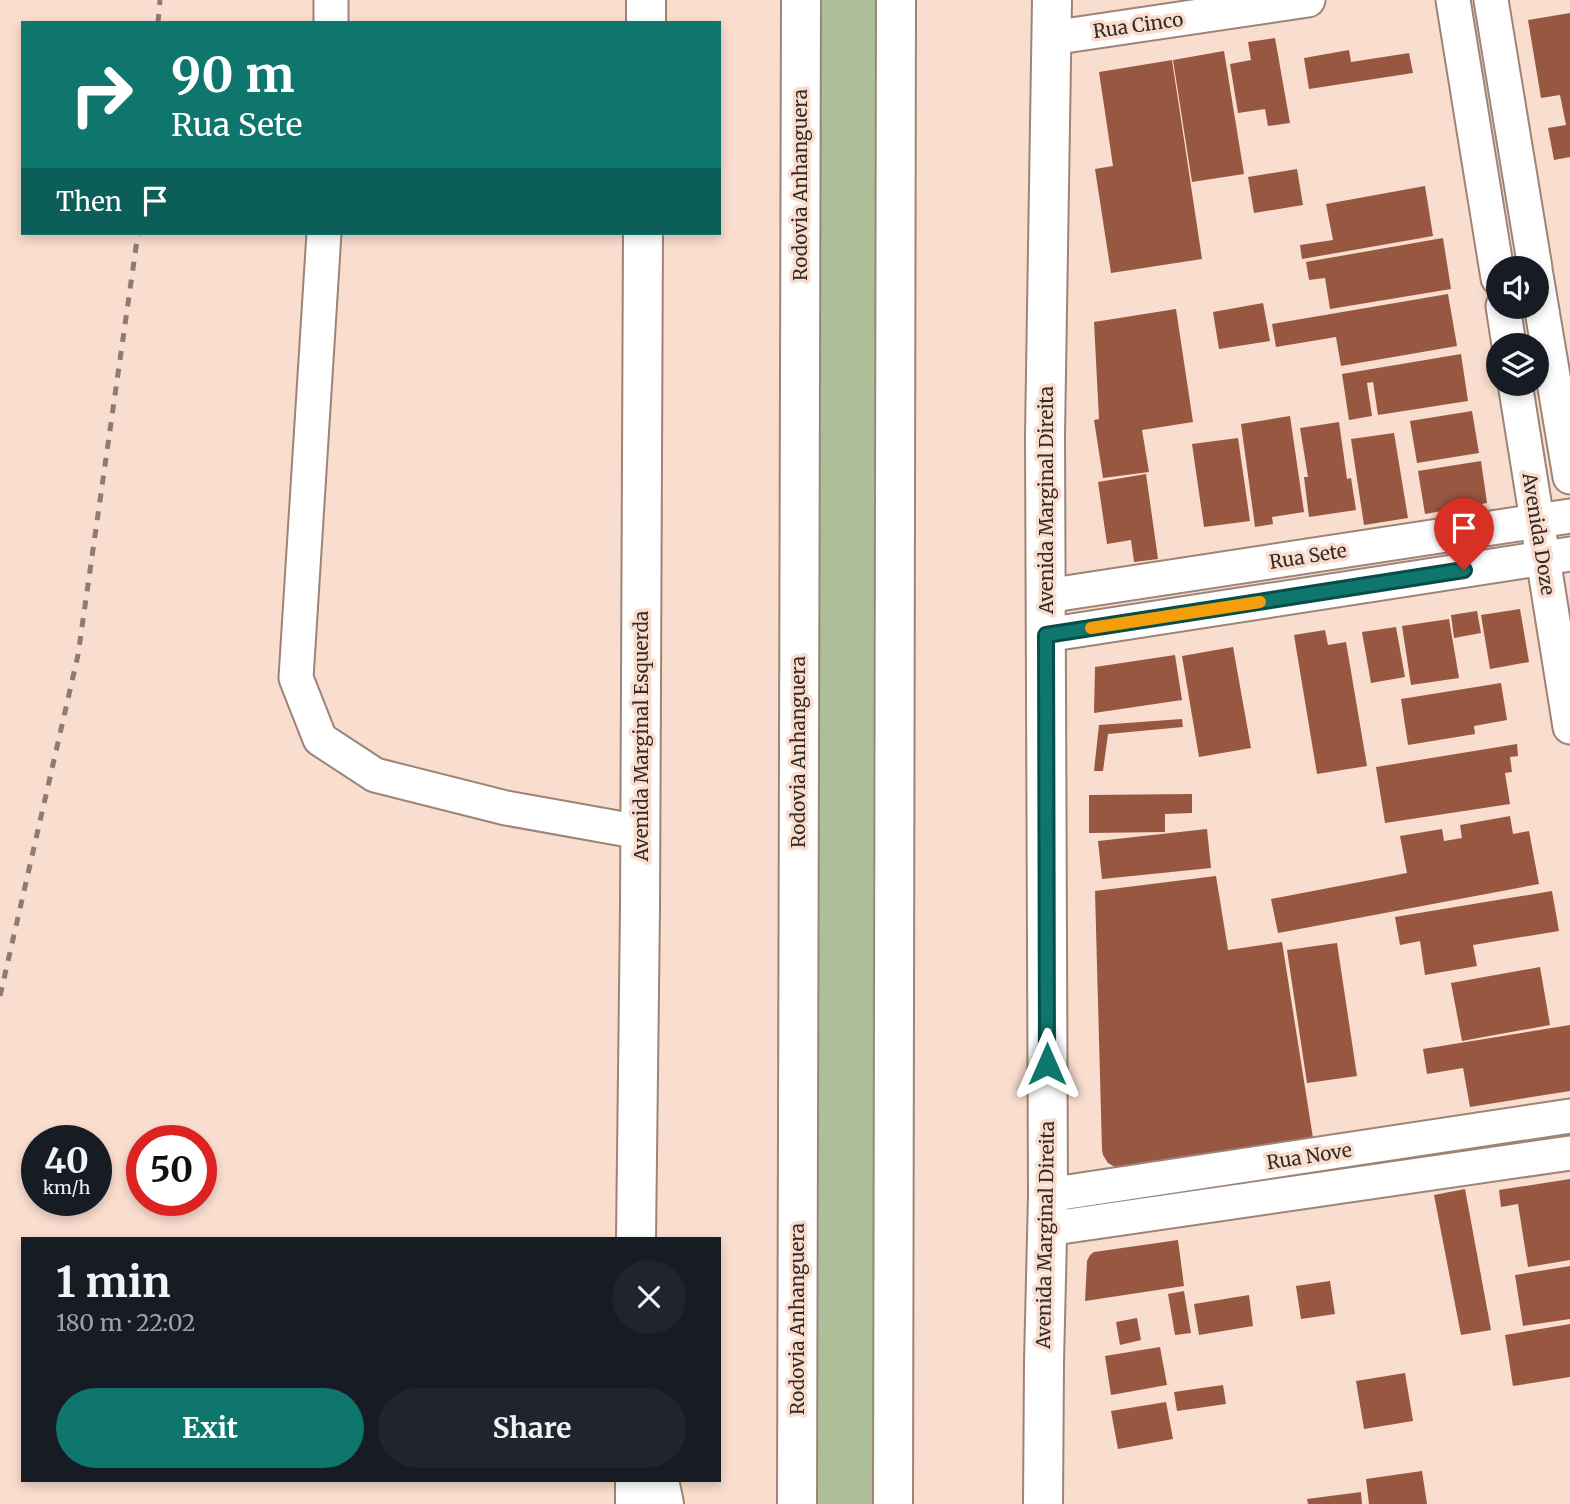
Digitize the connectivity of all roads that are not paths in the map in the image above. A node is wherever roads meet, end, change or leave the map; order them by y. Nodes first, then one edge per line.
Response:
1 (331, 0) edge
2 (646, 0) edge
3 (801, 0) edge
4 (896, 0) edge
5 (1052, 0) edge
6 (1308, 0) edge
7 (1453, 0) edge
8 (1491, 0) edge
9 (1233, 6) edge
10 (331, 21) edge
11 (646, 21) edge
12 (1051, 38) junction
13 (324, 235) edge
14 (643, 235) edge
15 (1494, 256) edge
16 (1533, 256) edge
17 (1543, 319) edge
18 (1517, 396) edge
19 (1570, 477) edge
20 (1570, 516) edge
21 (1537, 520) junction
22 (1557, 556) edge
23 (1251, 564) junction
24 (1045, 596) junction
25 (1254, 603) junction
26 (1046, 635) junction
27 (1570, 727) edge
28 (640, 832) junction
29 (1570, 1116) edge
30 (1570, 1153) edge
31 (1047, 1212) junction
32 (636, 1237) edge
33 (635, 1482) edge
34 (659, 1482) edge
35 (635, 1504) edge
36 (664, 1504) edge
37 (797, 1504) edge
38 (893, 1504) edge
39 (1043, 1504) edge

1 - 10 street
2 - 11 main road
3 - 37 main road, Rodovia Anhanguera
4 - 38 main road
5 - 12 main road, Avenida Marginal Direita
6 - 9 street, Rua Cinco
7 - 15 street
8 - 16 street
9 - 12 street, Rua Cinco
12 - 24 main road, Avenida Marginal Direita
13 - 28 street
14 - 28 main road, Avenida Marginal Esquerda
17 - 19 street, Avenida Doze
18 - 21 street, Avenida Doze
20 - 21 street, Rua Sete
21 - 22 street, Avenida Doze
21 - 23 street, Rua Sete
22 - 25 street, Rua Sete
22 - 27 street, Avenida Doze
23 - 24 street, Rua Sete
23 - 25 street
24 - 26 main road, Avenida Marginal Direita
25 - 26 street, Rua Sete
26 - 31 main road, Avenida Marginal Direita
28 - 32 main road, Avenida Marginal Esquerda
29 - 31 street, Rua Nove
30 - 31 street, Rua Nove
31 - 39 main road, Avenida Marginal Direita
33 - 35 main road
34 - 36 main road

